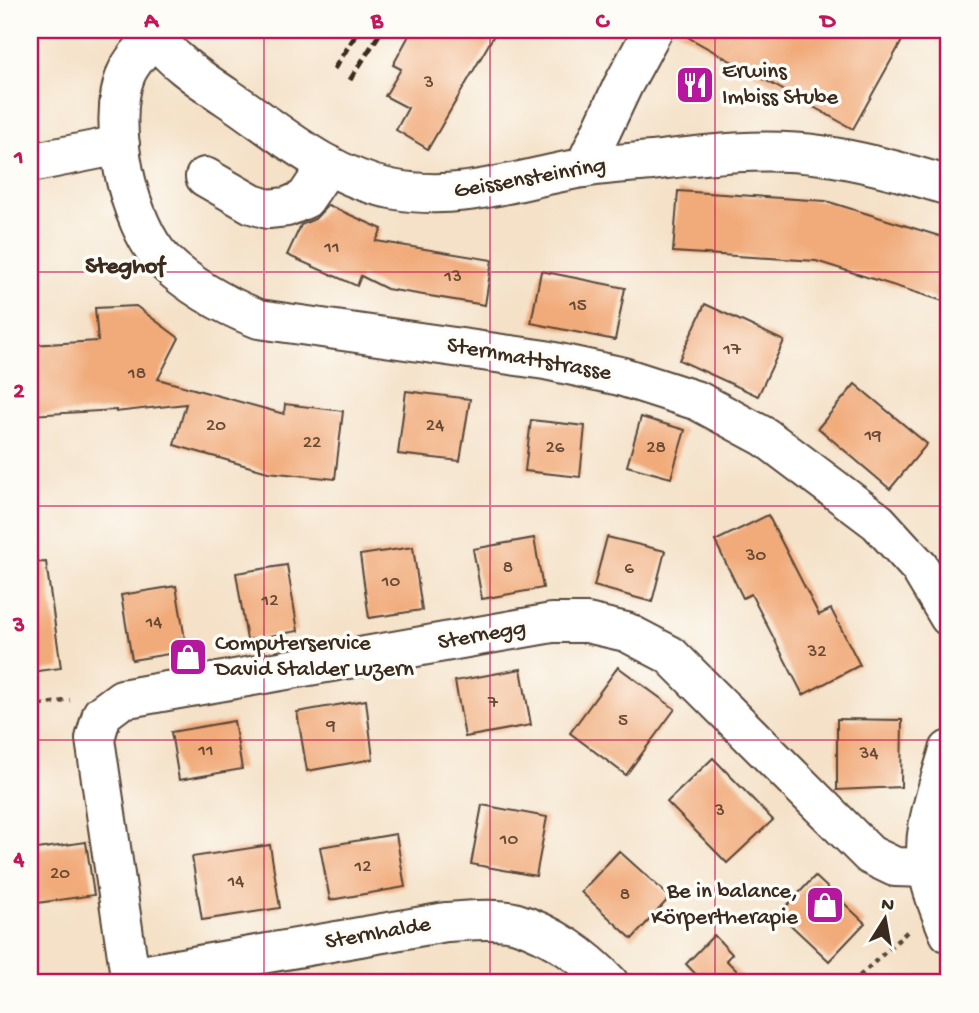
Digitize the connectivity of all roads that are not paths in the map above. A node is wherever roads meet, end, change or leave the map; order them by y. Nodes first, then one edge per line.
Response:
1 (653, 30) edge
2 (153, 33) edge
3 (120, 145) junction
4 (30, 163) edge
5 (328, 165) junction
6 (584, 167) junction
7 (205, 177) dead end
8 (949, 186) edge
9 (949, 617) edge
10 (949, 750) edge
11 (927, 868) junction
12 (933, 927) edge
13 (131, 980) edge
14 (609, 983) edge

1 - 6 street
2 - 3 street, Sternmattstrasse
2 - 5 street, Geissensteinring
3 - 4 street
3 - 9 street, Sternmattstrasse
5 - 6 street, Geissensteinring
5 - 7 street
6 - 8 street, Geissensteinring
10 - 11 street
11 - 12 street
11 - 13 street, Sternegg
13 - 14 street, Sternhalde

